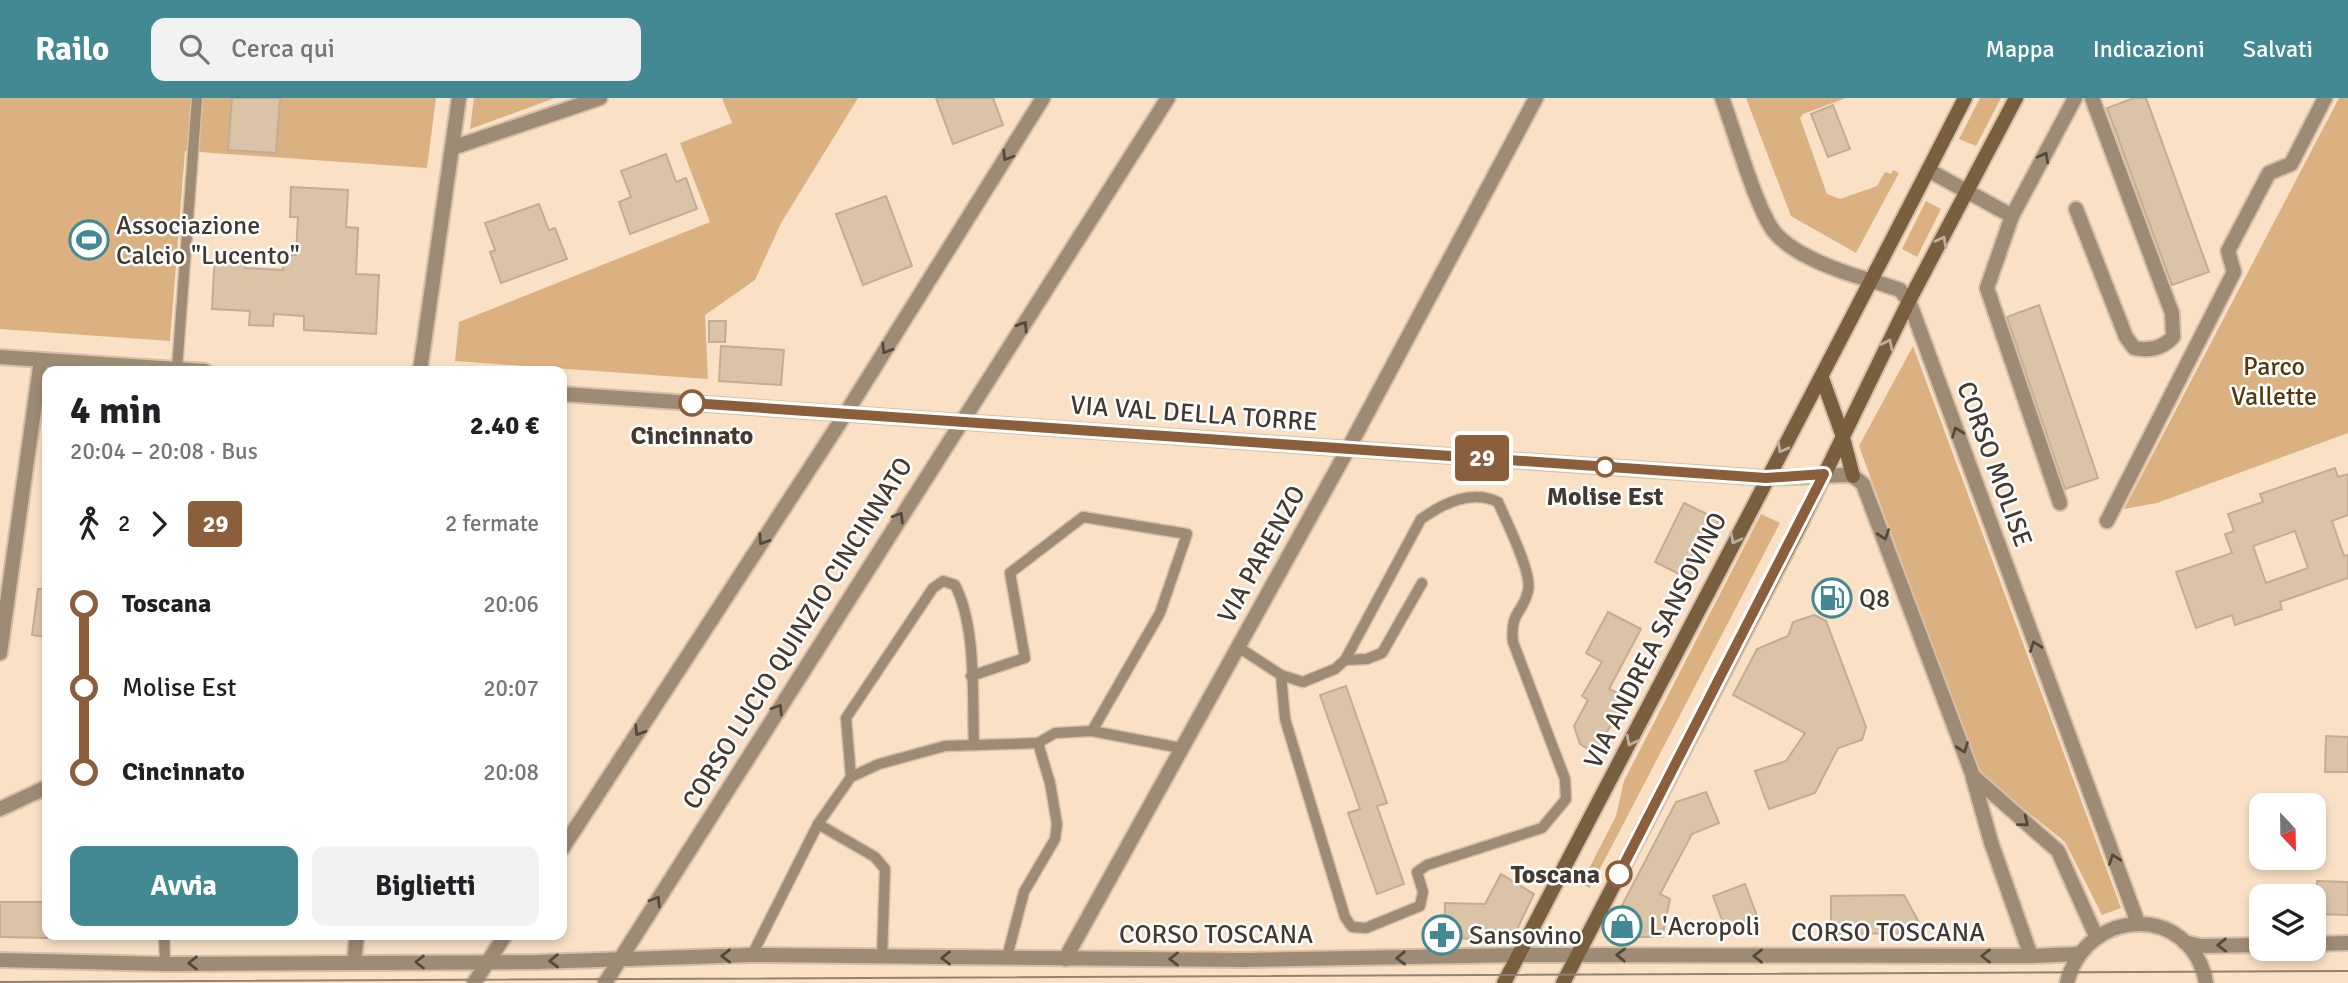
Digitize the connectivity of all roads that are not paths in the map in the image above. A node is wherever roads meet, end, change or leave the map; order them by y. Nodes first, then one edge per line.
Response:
1 (197, 98) edge
2 (459, 98) edge
3 (600, 98) edge
4 (1043, 98) edge
5 (1168, 98) edge
6 (1722, 98) edge
7 (1965, 98) edge
8 (2016, 98) edge
9 (2076, 98) edge
10 (2092, 98) edge
11 (2325, 98) edge
12 (1532, 100) edge
13 (452, 148) junction
14 (1928, 170) junction
15 (1967, 192) junction
16 (2076, 209) dead end
17 (2012, 216) junction
18 (1873, 281) junction
19 (1909, 301) junction
20 (0, 357) edge
21 (41, 360) junction
22 (132, 366) edge
23 (177, 366) edge
24 (421, 366) edge
25 (1822, 378) junction
26 (567, 394) edge
27 (846, 414) junction
28 (960, 422) junction
29 (1842, 434) junction
30 (1348, 449) junction
31 (1824, 474) junction
32 (1853, 476) junction
33 (1766, 478) junction
34 (2060, 503) dead end
35 (2108, 521) dead end
36 (1422, 583) dead end
37 (1238, 646) junction
38 (0, 653) edge
39 (1345, 660) junction
40 (1281, 675) junction
41 (971, 676) junction
42 (1093, 731) junction
43 (1038, 743) junction
44 (974, 745) junction
45 (1181, 748) junction
46 (1973, 776) junction
47 (851, 777) junction
48 (42, 789) edge
49 (0, 809) edge
50 (818, 824) junction
51 (567, 841) edge
52 (2138, 923) junction
53 (2096, 936) junction
54 (164, 940) edge
55 (356, 940) edge
56 (502, 940) edge
57 (2185, 942) junction
58 (2348, 943) edge
59 (2326, 944) edge
60 (2249, 945) edge
61 (2078, 954) junction
62 (752, 955) junction
63 (1518, 955) junction
64 (1577, 955) junction
65 (2031, 956) junction
66 (1007, 957) junction
67 (882, 958) junction
68 (619, 959) junction
69 (1065, 959) junction
70 (0, 960) edge
71 (488, 961) junction
72 (354, 962) junction
73 (165, 964) junction
74 (474, 983) edge
75 (605, 983) edge
76 (1504, 983) edge
77 (1563, 983) edge
78 (2067, 983) edge
79 (2206, 983) edge

1 - 23 lane
2 - 13 street
3 - 13 street
4 -> 27 street
28 -> 5 street, CORSO LUCIO QUINZIO CINCINNATO
6 - 18 street
7 - 14 main road, VIA ANDREA SANSOVINO
8 - 15 main road
17 -> 9 street
10 - 16 street
11 - 35 street
12 - 30 street, VIA PARENZO
13 - 24 street
14 - 15 street
14 - 18 main road, VIA ANDREA SANSOVINO
15 - 17 street
19 -> 15 main road
17 - 34 street
18 - 19 street
18 - 25 main road, VIA ANDREA SANSOVINO
29 -> 19 main road
52 -> 19 street, CORSO MOLISE
20 - 21 street
21 - 22 street
21 - 38 street
25 - 29 main road
25 -> 33 main road, VIA ANDREA SANSOVINO
26 - 27 street, VIA VAL DELLA TORRE
27 - 28 street, VIA VAL DELLA TORRE
27 -> 51 street
28 - 30 street, VIA VAL DELLA TORRE
68 -> 28 street, CORSO LUCIO QUINZIO CINCINNATO
29 - 31 main road
29 - 32 main road
30 - 33 street, VIA VAL DELLA TORRE
30 - 37 street, VIA PARENZO
31 - 32 street
31 - 33 street, VIA VAL DELLA TORRE
31 - 64 main road
32 -> 46 street
33 -> 63 main road, VIA ANDREA SANSOVINO
36 - 39 lane
37 - 40 lane
37 - 45 street, VIA PARENZO
39 - 40 lane
39 - 40 lane
41 - 42 lane
41 - 44 lane
41 - 47 lane
42 - 43 lane
42 - 45 lane
43 - 44 lane
43 - 66 lane
44 - 47 lane
45 - 69 street, VIA PARENZO
46 -> 53 street
46 - 65 street
47 - 50 lane
48 - 49 street
50 - 62 lane
50 - 67 lane
52 - 53 street
52 - 57 street
53 - 61 street
54 - 73 lane
55 - 72 street
56 - 71 street
60 -> 57 street
57 - 79 street
58 - 59 street
61 - 65 street, CORSO TOSCANA
61 - 78 street
62 - 67 street, CORSO TOSCANA
62 -> 68 street, CORSO TOSCANA
63 - 64 street, CORSO TOSCANA
63 -> 69 street, CORSO TOSCANA
63 - 76 main road, VIA ANDREA SANSOVINO
65 -> 64 street, CORSO TOSCANA
64 - 77 main road
66 -> 67 street, CORSO TOSCANA
66 - 69 street, CORSO TOSCANA
68 -> 71 street, CORSO TOSCANA
68 - 75 street, CORSO LUCIO QUINZIO CINCINNATO
70 - 73 street, CORSO TOSCANA
71 -> 72 street, CORSO TOSCANA
71 - 74 street
72 -> 73 street, CORSO TOSCANA

